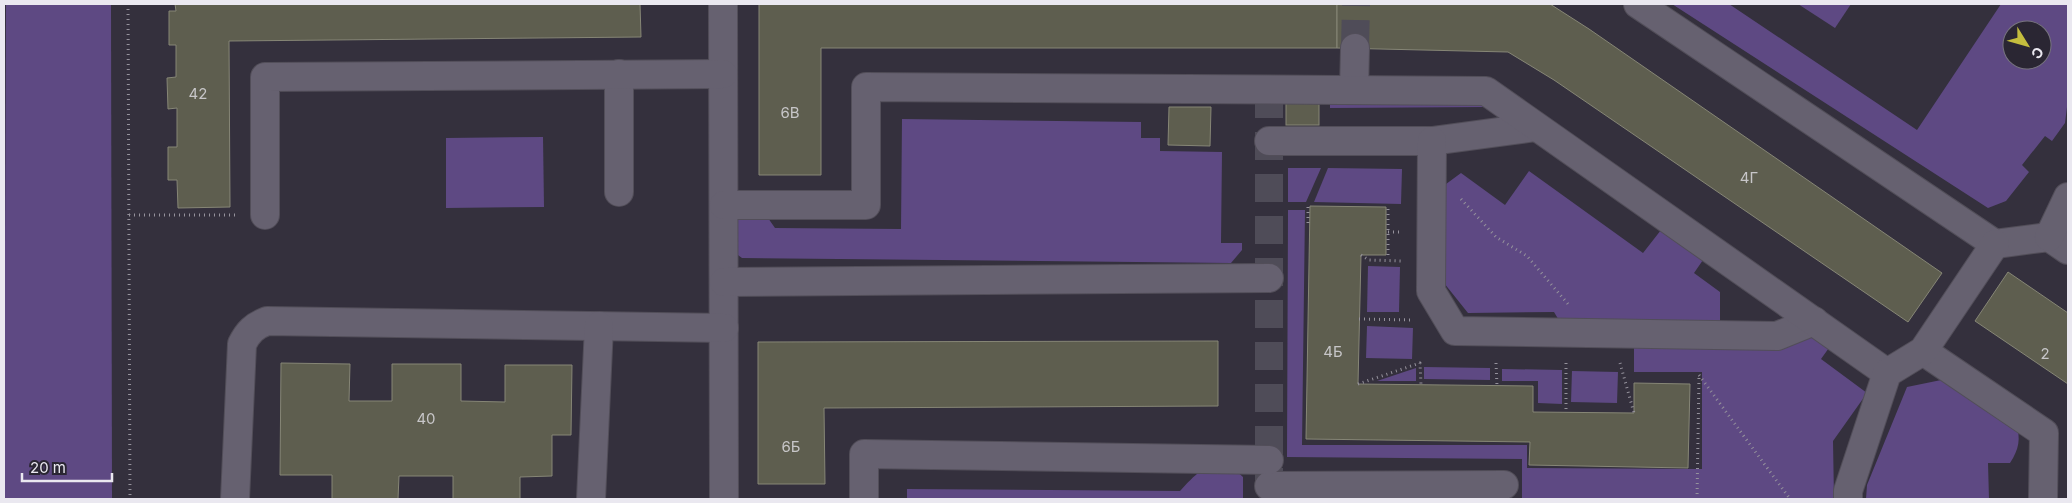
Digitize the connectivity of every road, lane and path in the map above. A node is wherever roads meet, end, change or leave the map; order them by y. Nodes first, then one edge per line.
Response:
1 (128, 4) edge
2 (723, 4) edge
3 (1638, 4) edge
4 (1355, 48) tunnel mouth
5 (619, 74) junction
6 (723, 74) junction
7 (1354, 90) junction
8 (1536, 127) junction
9 (1269, 141) dead end
10 (1432, 141) junction
11 (619, 192) dead end
12 (1460, 197) dead end
13 (2068, 197) edge
14 (724, 205) junction
15 (1308, 207) dead end
16 (1388, 207) dead end
17 (129, 215) junction
18 (265, 215) joint
19 (1310, 225) dead end
20 (2059, 243) edge
21 (1995, 244) junction
22 (1360, 255) dead end
23 (1388, 255) dead end
24 (1412, 262) dead end
25 (1269, 278) dead end
26 (724, 282) junction
27 (1359, 319) dead end
28 (1421, 320) dead end
29 (1814, 320) junction
30 (599, 326) junction
31 (724, 328) junction
32 (1589, 333) junction
33 (1923, 351) junction
34 (1496, 363) dead end
35 (1566, 363) dead end
36 (1620, 363) dead end
37 (1887, 373) junction
38 (1358, 384) dead end
39 (1421, 385) dead end
40 (1497, 386) dead end
41 (1566, 412) dead end
42 (1634, 413) dead end
43 (1504, 485) dead end
44 (1408, 492) edge
45 (130, 499) edge
46 (235, 499) edge
47 (591, 499) edge
48 (724, 499) edge
49 (864, 499) edge
50 (1697, 499) edge
51 (1790, 499) edge
52 (1848, 499) edge
53 (2043, 499) edge

1 - 17 path
2 - 6 lane
3 - 21 lane
4 - 7 lane
5 - 6 lane
5 - 11 lane
5 - 18 lane
6 - 14 lane
7 - 8 lane
7 - 14 lane
8 - 10 lane
8 - 29 lane
9 - 10 lane
10 - 32 lane
12 - 32 path
13 - 20 lane
14 - 26 lane
15 - 19 path
16 - 23 path
17 - 18 path
17 - 45 path
20 - 21 lane
21 - 33 lane
22 - 24 path
25 - 26 lane
26 - 31 lane
27 - 28 path
29 - 32 lane
29 - 37 lane
30 - 31 lane
30 - 46 lane
30 - 47 lane
31 - 48 lane
33 - 37 lane
33 - 53 lane
34 - 40 path
35 - 41 path
36 - 42 path
37 - 52 lane
38 - 39 path
43 - 44 lane
44 - 49 lane
50 - 51 path

